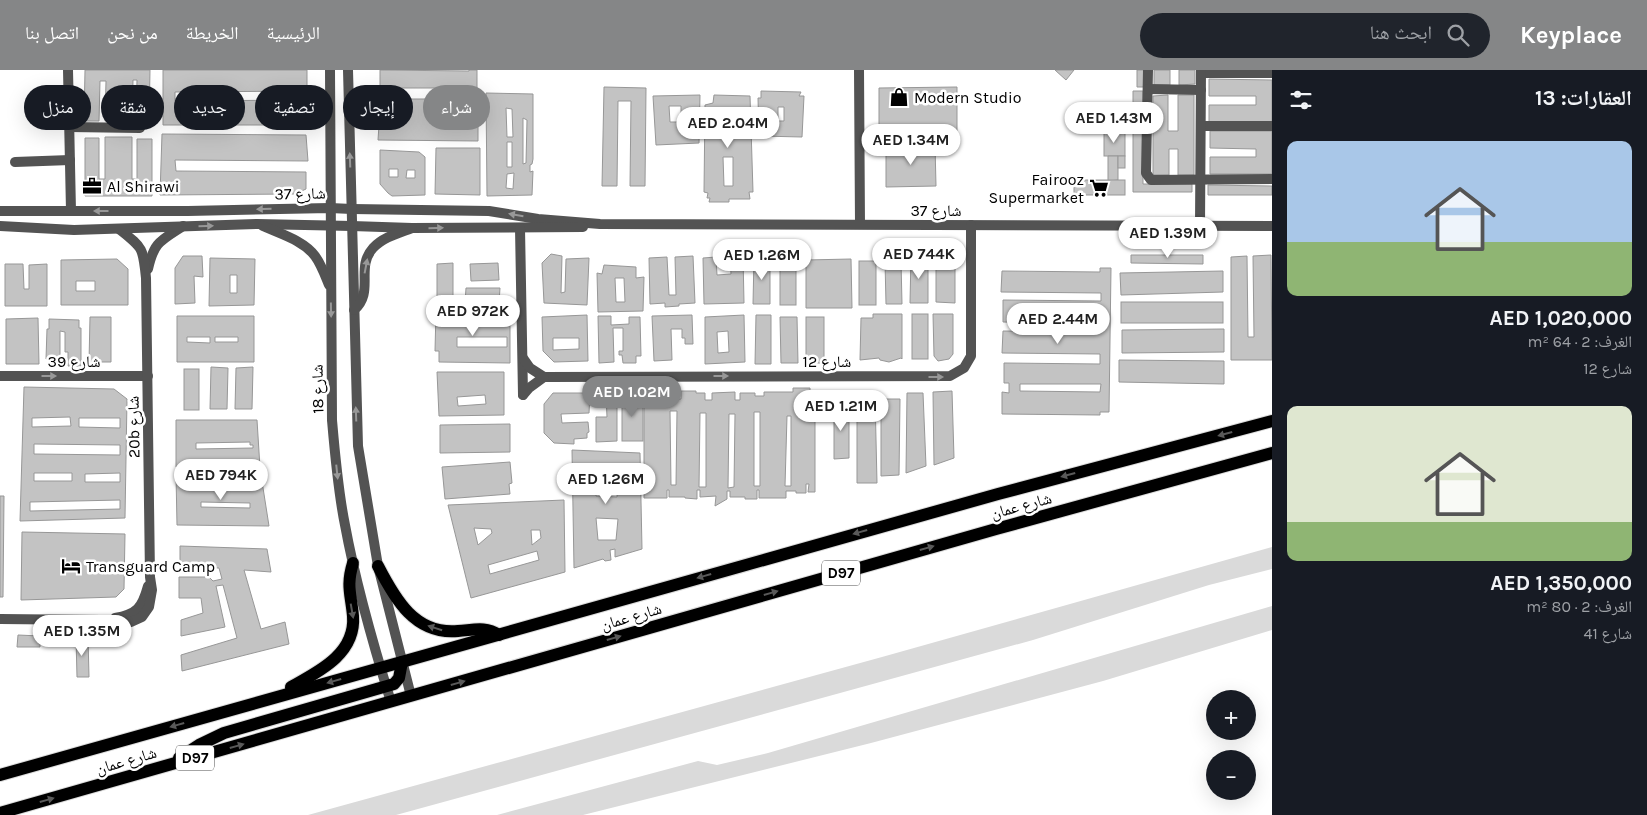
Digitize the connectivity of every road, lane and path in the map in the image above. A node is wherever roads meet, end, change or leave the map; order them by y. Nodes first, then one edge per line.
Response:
1 (68, 70) edge
2 (330, 70) edge
3 (348, 70) edge
4 (860, 70) edge
5 (1148, 70) edge
6 (1201, 71) edge
7 (1272, 73) edge
8 (69, 85) edge
9 (1148, 89) junction
10 (1201, 90) junction
11 (1201, 126) junction
12 (1272, 126) edge
13 (70, 130) edge
14 (70, 160) junction
15 (15, 162) dead end
16 (1201, 179) junction
17 (1272, 179) edge
18 (330, 208) junction
19 (352, 209) junction
20 (0, 212) edge
21 (71, 212) junction
22 (257, 224) junction
23 (600, 224) junction
24 (860, 224) junction
25 (0, 226) edge
26 (183, 226) junction
27 (330, 226) junction
28 (352, 226) junction
29 (971, 226) junction
30 (1200, 226) junction
31 (1272, 226) edge
32 (412, 228) junction
33 (520, 228) junction
34 (119, 229) junction
35 (146, 278) junction
36 (331, 288) junction
37 (354, 310) junction
38 (523, 358) junction
39 (0, 376) edge
40 (148, 376) junction
41 (544, 377) junction
42 (1272, 421) edge
43 (1272, 453) edge
44 (353, 563) junction
45 (378, 566) junction
46 (0, 620) edge
47 (499, 635) junction
48 (402, 662) junction
49 (381, 668) junction
50 (386, 687) junction
51 (281, 696) junction
52 (411, 696) junction
53 (391, 702) junction
54 (172, 764) junction
55 (0, 775) edge
56 (0, 813) edge

1 - 8 street
2 - 18 street, شارع 18
19 -> 3 street
4 - 24 street
5 - 9 street
6 - 7 street
6 - 10 street
9 - 10 street
9 - 16 street
10 - 11 street
11 - 12 street
11 - 16 street
13 - 14 street
14 - 15 street
14 - 21 street
16 - 17 street
16 - 30 street
18 - 19 street, شارع 37
18 -> 21 street, شارع 37
18 - 27 street, شارع 18
23 -> 19 street, شارع 37
19 - 28 street
20 - 21 street, شارع 37
26 -> 22 street, شارع 37
22 - 27 street, شارع 37
22 - 36 street
23 - 24 street, شارع 37
23 - 33 street, شارع 37
24 - 29 street, شارع 37
25 - 34 street, شارع 37
26 - 34 street, شارع 37
26 - 35 street, 20b شارع
27 - 28 street, شارع 37
27 - 36 street, شارع 18
28 - 32 street, شارع 37
28 - 37 street
29 - 30 street, شارع 37
41 -> 29 street, شارع 12
30 - 31 street, شارع 37
32 -> 33 street, شارع 37
37 -> 32 street
33 - 38 street
34 - 35 street, 20b شارع
35 - 40 street, 20b شارع
36 -> 44 street, شارع 18
45 -> 37 street
38 - 41 street
38 - 41 street
39 -> 40 street, شارع 39
40 - 46 street, 20b شارع
42 -> 47 main road, شارع عمان / D97
52 -> 43 main road, شارع عمان / D97
44 - 49 street, شارع 18
44 -> 51 main road
47 -> 45 main road
45 - 48 street
47 - 48 main road, شارع عمان / D97
48 - 49 main road, شارع عمان / D97
48 - 50 main road
48 - 52 street
49 - 50 street, شارع 18
49 -> 51 main road, شارع عمان / D97
50 - 53 street, شارع 18
50 - 54 main road
51 -> 55 main road, شارع عمان / D97
52 - 53 main road, شارع عمان / D97
54 -> 53 main road, شارع عمان / D97
56 -> 54 main road, شارع عمان / D97

